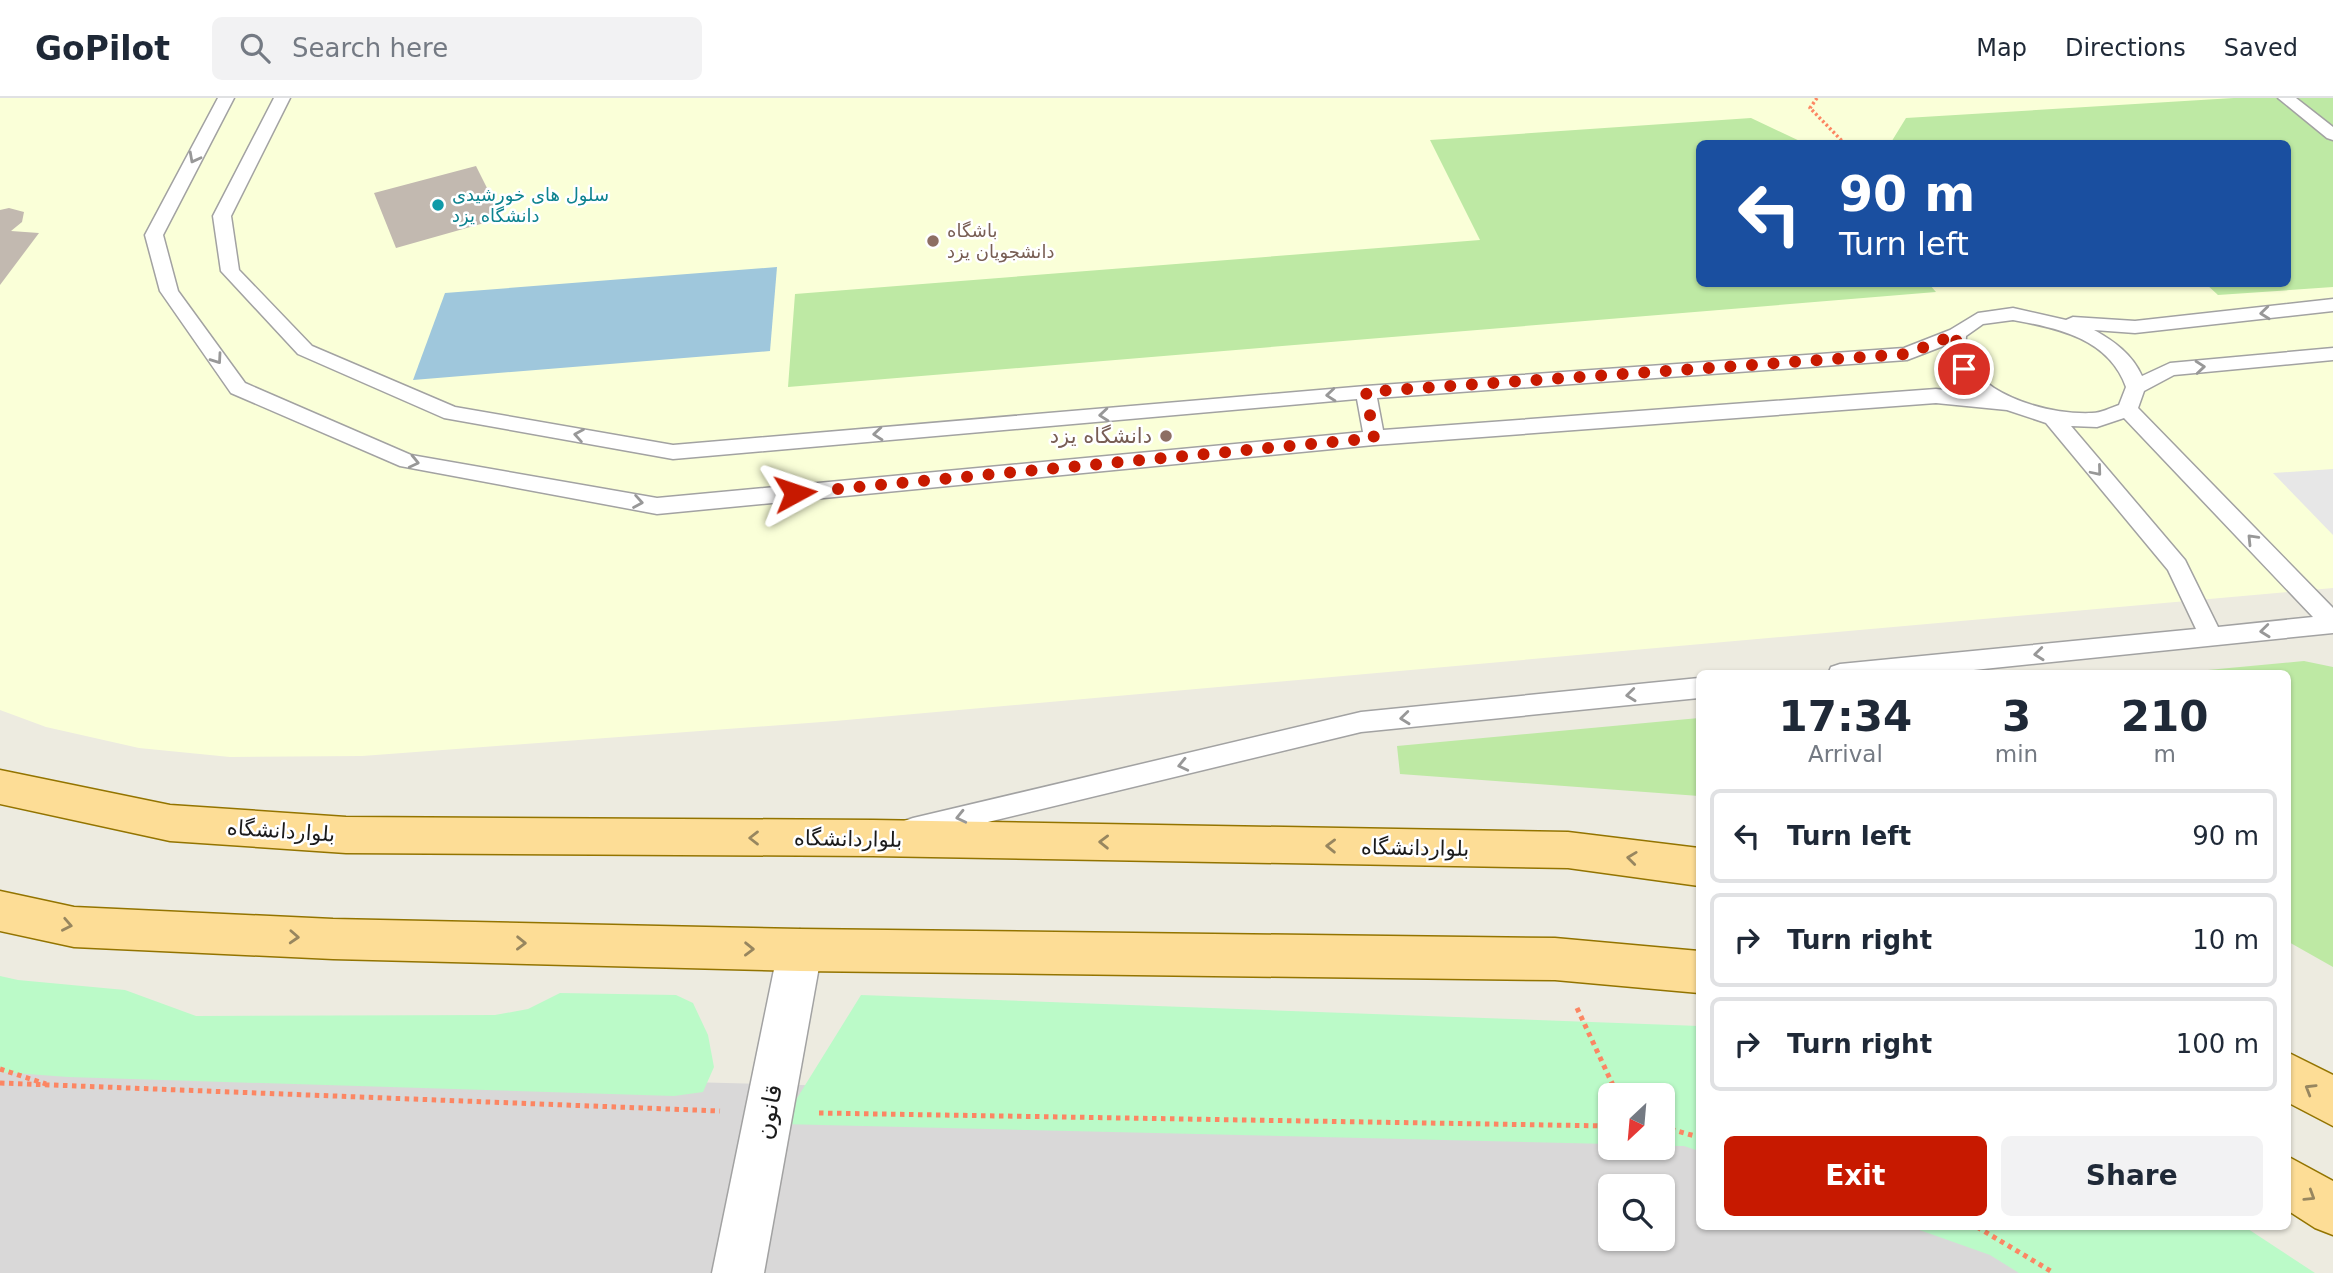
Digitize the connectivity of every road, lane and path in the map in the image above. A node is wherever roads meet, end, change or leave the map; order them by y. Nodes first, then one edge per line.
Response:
1 (226, 98) edge
2 (282, 98) edge
3 (1817, 98) edge
4 (2286, 98) edge
5 (2333, 135) edge
6 (1841, 140) edge
7 (2333, 305) edge
8 (2055, 321) junction
9 (1957, 334) junction
10 (2333, 354) edge
11 (2136, 387) junction
12 (1366, 392) junction
13 (2009, 404) junction
14 (2127, 409) junction
15 (2053, 418) junction
16 (1374, 438) junction
17 (2333, 624) edge
18 (2211, 636) junction
19 (1879, 670) edge
20 (1696, 688) edge
21 (0, 787) edge
22 (873, 838) junction
23 (1696, 867) edge
24 (0, 911) edge
25 (800, 950) junction
26 (1555, 959) junction
27 (1696, 972) edge
28 (0, 1069) edge
29 (2291, 1077) edge
30 (0, 1083) edge
31 (1612, 1083) edge
32 (51, 1086) junction
33 (2333, 1102) edge
34 (769, 1113) junction
35 (1598, 1126) edge
36 (1675, 1131) edge
37 (1696, 1137) edge
38 (2291, 1184) edge
39 (2333, 1210) edge
40 (1983, 1230) edge
41 (738, 1273) edge
42 (2054, 1273) edge

1 -> 16 lane
12 -> 2 lane
3 - 6 path
4 - 5 lane
7 -> 8 lane
8 - 9 lane
8 - 11 lane
9 - 12 lane
9 - 13 lane
11 -> 10 lane
11 - 14 lane
12 - 16 lane
13 - 15 lane
13 - 16 lane
14 - 15 lane
17 -> 14 lane
15 -> 18 lane
17 -> 18 lane
18 -> 19 lane
20 -> 22 lane
22 -> 21 main road, بلواردانشگاه
23 -> 22 main road, بلواردانشگاه
24 -> 25 main road
25 - 26 main road
25 - 34 street, قانون
26 - 27 main road
26 - 31 path
28 - 32 path
33 -> 29 main road
30 - 32 path
32 - 34 path
34 - 35 path
34 - 41 street, قانون
36 - 37 path
38 -> 39 main road
40 - 42 path

